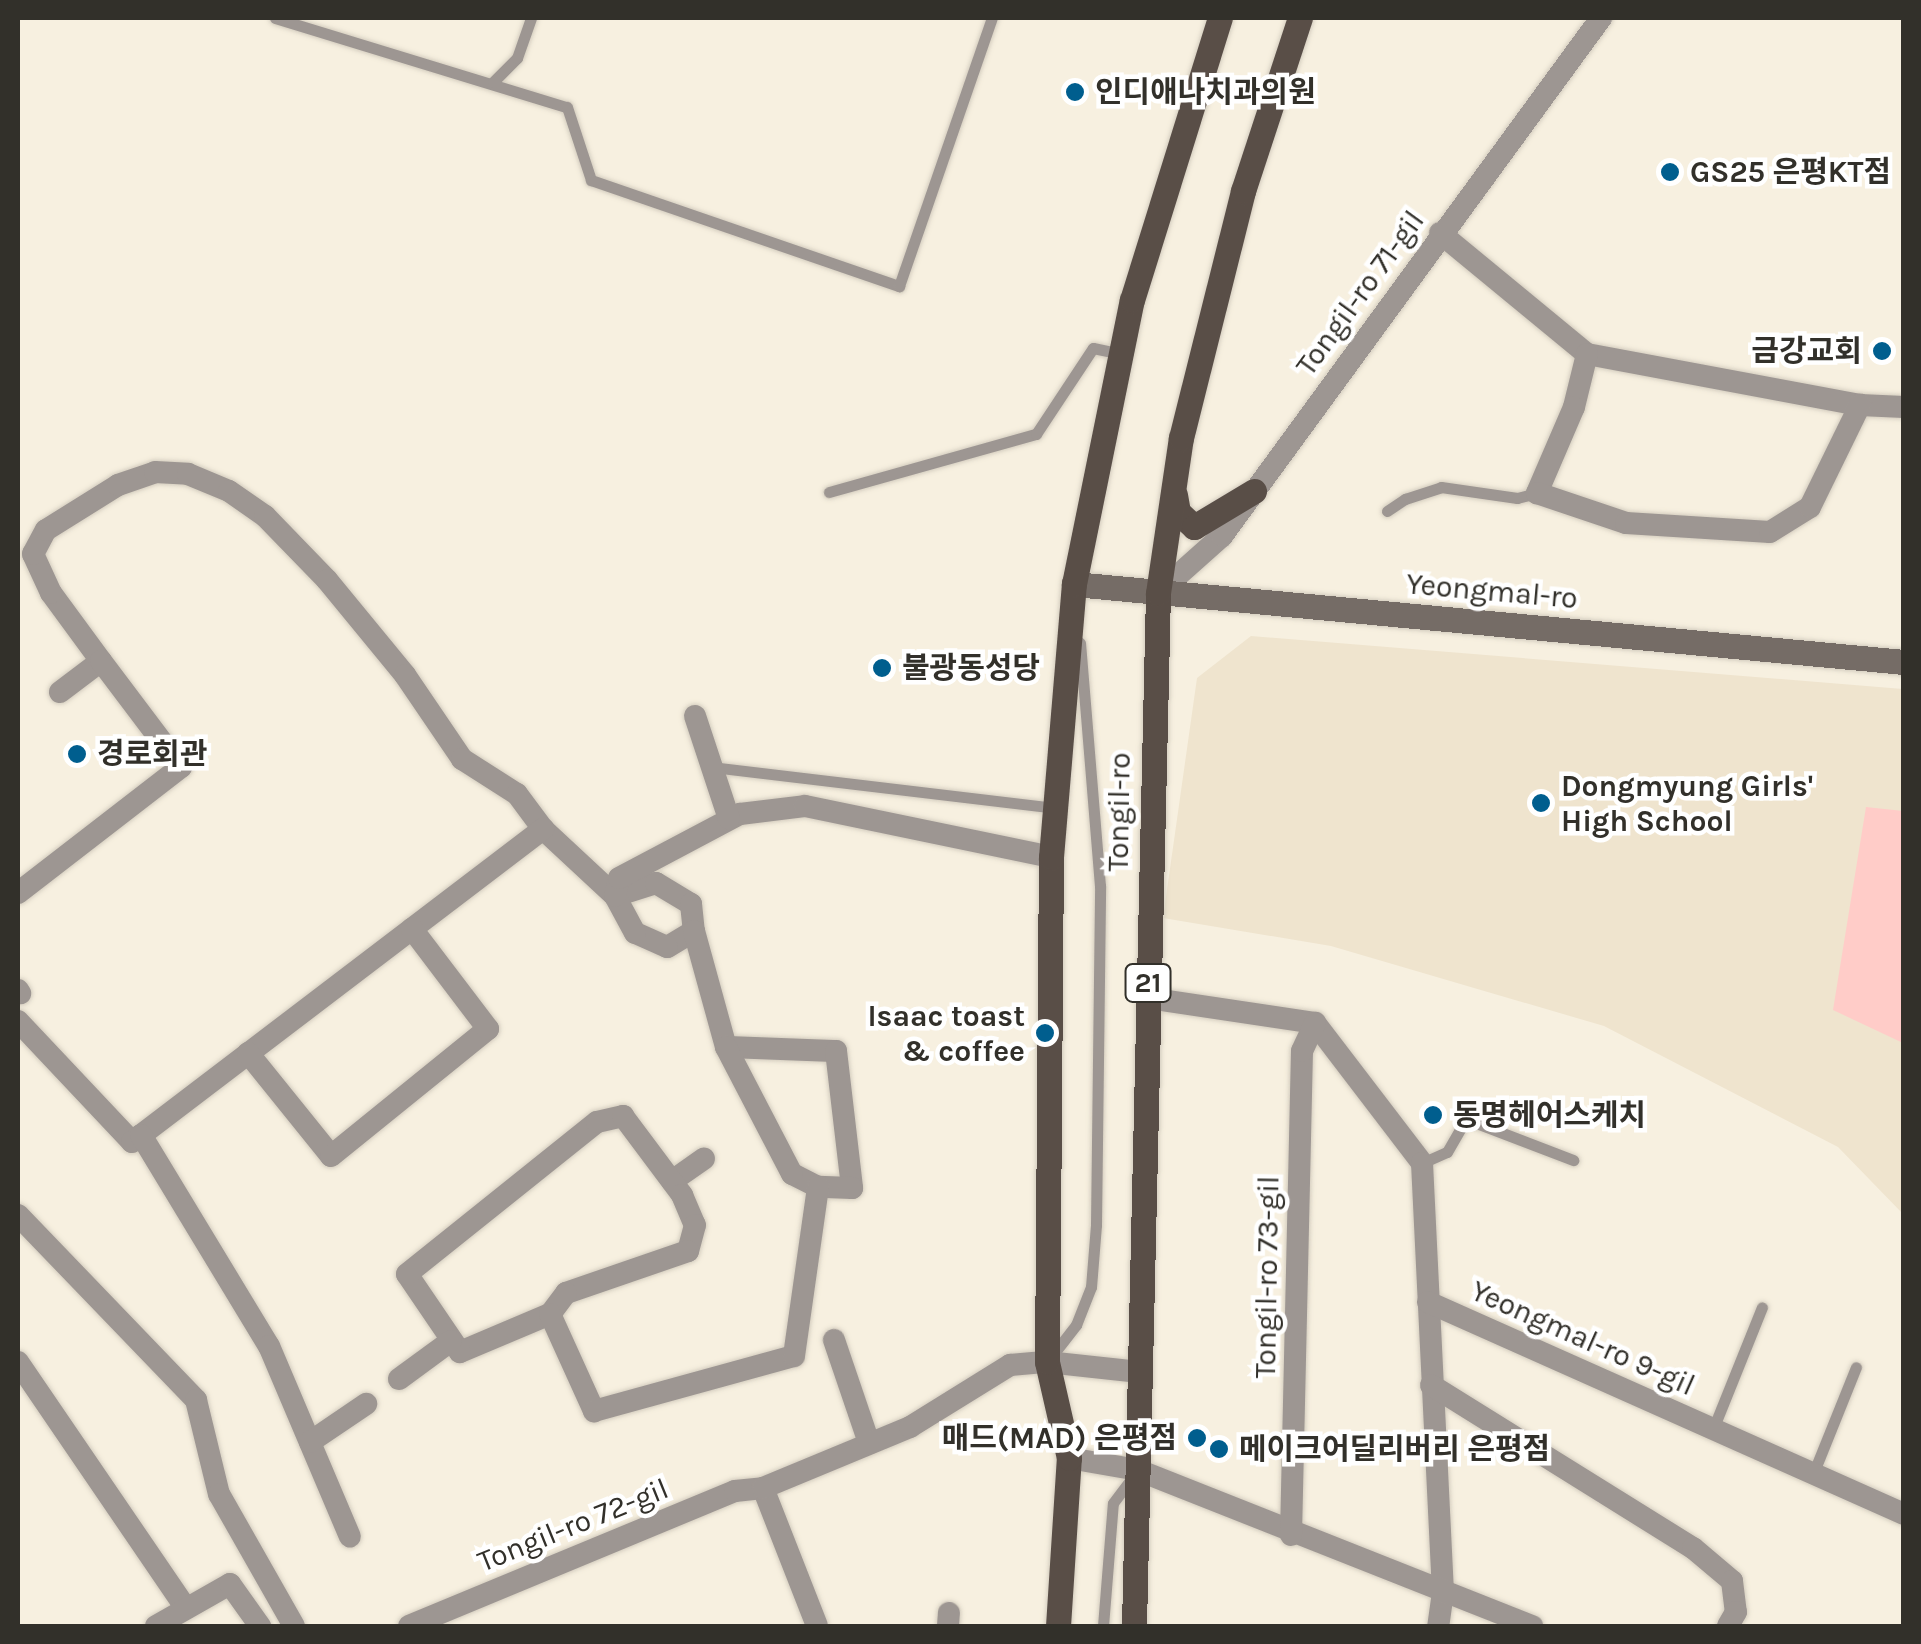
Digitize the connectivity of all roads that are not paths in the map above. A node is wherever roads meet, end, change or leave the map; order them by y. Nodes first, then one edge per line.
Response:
1 (275, 18) edge
2 (530, 18) edge
3 (992, 18) edge
4 (1220, 18) edge
5 (1300, 18) edge
6 (1601, 18) edge
7 (323, 24) edge
8 (493, 82) junction
9 (1440, 233) junction
10 (1122, 354) junction
11 (1587, 354) junction
12 (1860, 405) junction
13 (1904, 407) edge
14 (1174, 484) junction
15 (1254, 491) junction
16 (828, 492) dead end
17 (1538, 493) junction
18 (1387, 511) dead end
19 (1074, 584) junction
20 (1158, 593) junction
21 (102, 661) junction
22 (1904, 662) edge
23 (60, 692) dead end
24 (695, 716) dead end
25 (710, 767) junction
26 (1056, 808) junction
27 (729, 819) junction
28 (542, 829) junction
29 (1051, 857) junction
30 (18, 893) edge
31 (615, 896) junction
32 (412, 929) junction
33 (694, 931) junction
34 (1148, 998) junction
35 (18, 1021) edge
36 (1314, 1023) junction
37 (726, 1048) junction
38 (248, 1053) junction
39 (140, 1135) junction
40 (704, 1158) dead end
41 (1572, 1160) dead end
42 (1422, 1163) junction
43 (672, 1181) junction
44 (818, 1186) junction
45 (18, 1215) edge
46 (1428, 1302) junction
47 (1762, 1308) dead end
48 (550, 1314) junction
49 (451, 1340) junction
50 (834, 1340) dead end
51 (18, 1362) edge
52 (1046, 1362) junction
53 (1856, 1367) dead end
54 (1139, 1372) junction
55 (399, 1379) dead end
56 (1432, 1384) junction
57 (366, 1404) dead end
58 (1713, 1429) junction
59 (310, 1442) junction
60 (869, 1444) junction
61 (1069, 1458) junction
62 (1138, 1470) junction
63 (1813, 1474) junction
64 (763, 1488) junction
65 (1904, 1514) edge
66 (1291, 1535) junction
67 (350, 1537) dead end
68 (1443, 1592) junction
69 (186, 1608) junction
70 (156, 1626) edge
71 (260, 1626) edge
72 (294, 1626) edge
73 (409, 1626) edge
74 (817, 1626) edge
75 (1058, 1626) edge
76 (1103, 1626) edge
77 (1134, 1626) edge
78 (1438, 1626) edge
79 (1532, 1626) edge
80 (1728, 1626) edge

1 - 7 lane
2 - 8 lane
3 - 8 lane
4 - 10 main road, Tongil-ro
5 - 14 main road, Tongil-ro / 21
6 - 9 street, Tongil-ro 71-gil
7 - 8 lane
9 - 11 street
9 - 15 street, Tongil-ro 71-gil
10 - 16 lane
10 - 19 main road, Tongil-ro
11 - 12 street
11 - 17 street
12 - 13 street
12 - 17 street
14 - 15 main road
14 - 20 main road, Tongil-ro / 21
15 - 20 street, Tongil-ro 71-gil
17 - 18 lane
19 - 20 street, Yeongmal-ro
19 - 26 main road, Tongil-ro
19 - 52 lane
20 - 22 street, Yeongmal-ro
20 - 34 main road, Tongil-ro / 21
21 - 23 street
21 - 28 street
21 - 30 street
24 - 25 street
25 - 26 lane
25 - 27 street
26 - 29 main road, Tongil-ro
27 - 29 street
27 - 31 street
28 - 31 street
28 - 32 street
29 - 52 main road, Tongil-ro
31 - 33 street
31 - 33 street
32 - 38 street
32 - 38 street
33 - 37 street
34 - 36 street
34 - 54 main road, Tongil-ro / 21
35 - 39 street
36 - 42 street
36 - 66 street, Tongil-ro 73-gil
37 - 44 street
37 - 44 street
38 - 39 street
39 - 59 street
40 - 43 street
41 - 42 lane
42 - 46 street
43 - 48 street
43 - 49 street
44 - 48 street
45 - 72 street
46 - 56 street
46 - 58 street, Yeongmal-ro 9-gil
47 - 58 lane, Yeongmal-ro 9-gil
48 - 49 street
49 - 55 street
50 - 60 street
51 - 69 street
52 - 54 street, Tongil-ro 72-gil
52 - 60 street, Tongil-ro 72-gil
52 - 61 main road, Tongil-ro
53 - 63 lane
54 - 62 main road, Tongil-ro / 21
56 - 68 street
56 - 80 street
57 - 59 street
58 - 63 street, Yeongmal-ro 9-gil
59 - 67 street
60 - 64 street, Tongil-ro 72-gil
61 - 62 street
61 - 75 main road, Tongil-ro
62 - 66 street
62 - 76 lane
62 - 77 main road, Tongil-ro / 21
63 - 65 street, Yeongmal-ro 9-gil
64 - 73 street, Tongil-ro 72-gil
64 - 74 street
66 - 68 street
68 - 78 street
68 - 79 street
69 - 70 street
69 - 71 street

